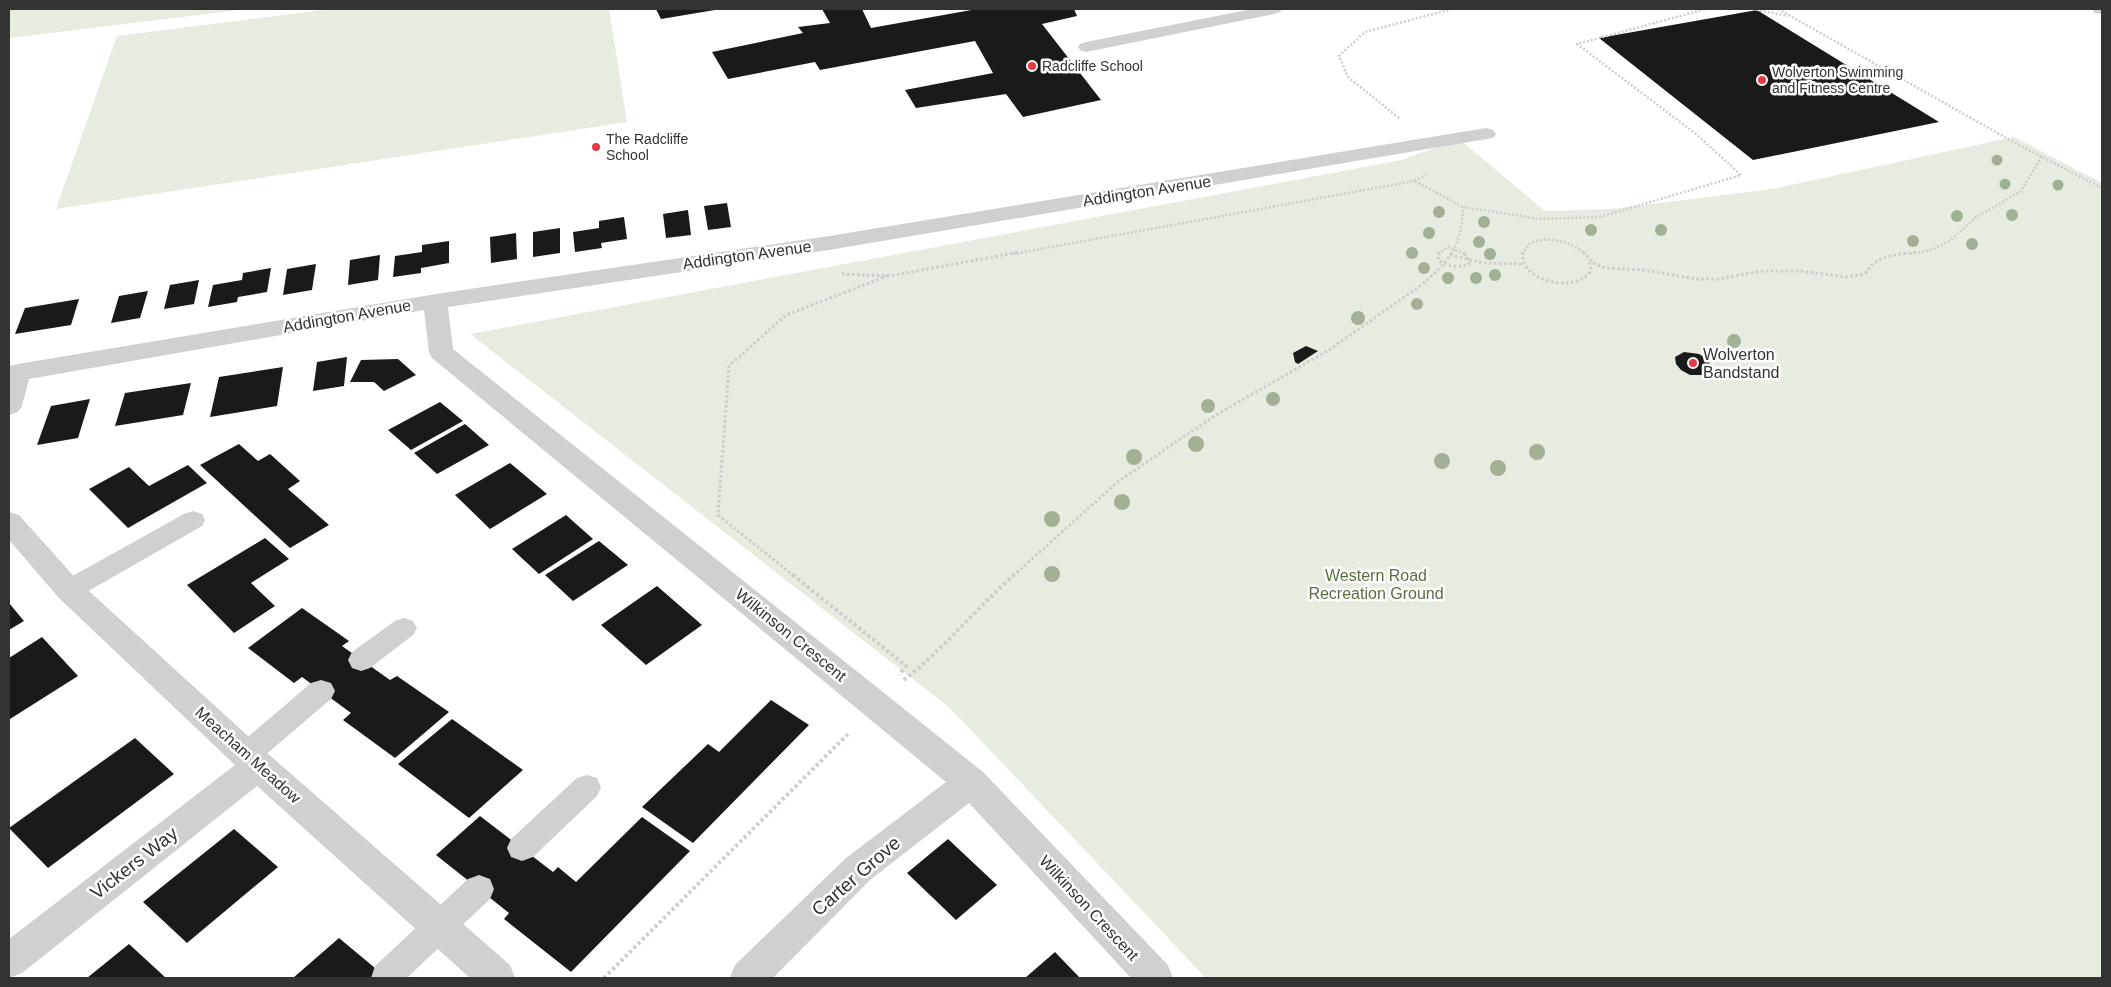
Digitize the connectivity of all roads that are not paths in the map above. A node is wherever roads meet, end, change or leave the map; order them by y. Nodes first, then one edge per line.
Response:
1 (1274, 9) edge
2 (1086, 47) dead end
3 (1486, 134) dead end
4 (436, 301) junction
5 (13, 373) edge
6 (9, 406) edge
7 (193, 520) dead end
8 (9, 522) edge
9 (69, 590) junction
10 (404, 628) dead end
11 (361, 660) dead end
12 (321, 692) dead end
13 (253, 760) junction
14 (972, 782) junction
15 (586, 787) dead end
16 (522, 848) dead end
17 (479, 889) dead end
18 (440, 927) junction
19 (9, 961) edge
20 (386, 977) edge
21 (497, 978) edge
22 (748, 978) edge
23 (1155, 978) edge

1 - 2 lane
3 - 4 street, Addington Avenue
4 - 5 street, Addington Avenue
4 - 14 street, Wilkinson Crescent
5 - 6 street
7 - 9 lane
8 - 9 street, Meacham Meadow
9 - 13 street, Meacham Meadow
10 - 11 lane
12 - 13 lane
13 - 18 street, Meacham Meadow
13 - 19 street, Vickers Way
14 - 22 street, Carter Grove
14 - 23 street, Wilkinson Crescent
15 - 16 lane
17 - 18 lane
18 - 20 lane
18 - 21 street, Meacham Meadow

